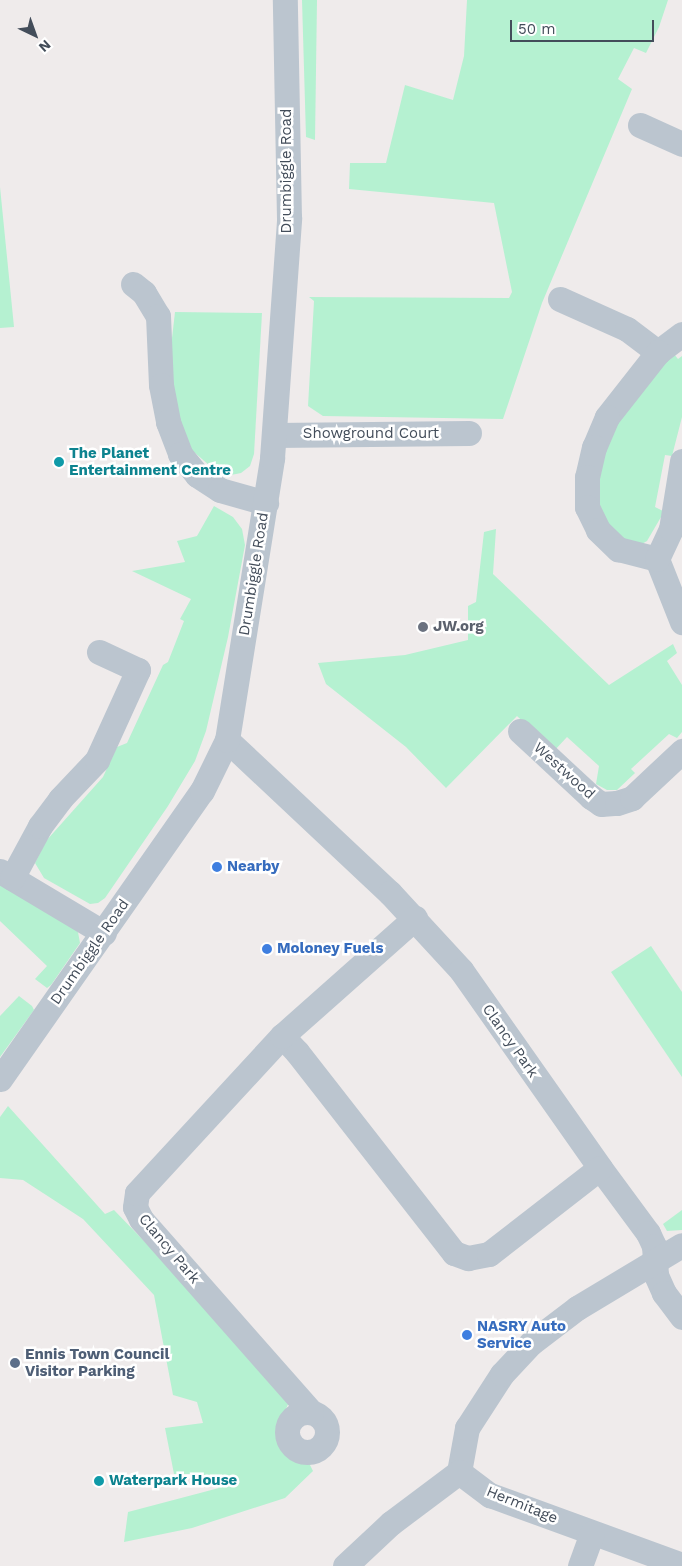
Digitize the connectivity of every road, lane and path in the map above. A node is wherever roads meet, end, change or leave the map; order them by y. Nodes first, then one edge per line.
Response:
1 (285, 0) edge
2 (640, 125) dead end
3 (682, 144) edge
4 (133, 284) dead end
5 (560, 300) dead end
6 (682, 334) edge
7 (658, 352) junction
8 (469, 433) dead end
9 (274, 435) junction
10 (682, 461) edge
11 (266, 503) junction
12 (658, 559) junction
13 (682, 622) edge
14 (99, 652) dead end
15 (520, 731) dead end
16 (227, 740) junction
17 (682, 751) edge
18 (6, 875) edge
19 (415, 918) junction
20 (104, 933) junction
21 (282, 1036) junction
22 (0, 1079) edge
23 (600, 1168) junction
24 (682, 1245) edge
25 (656, 1258) junction
26 (682, 1317) edge
27 (300, 1407) dead end
28 (459, 1472) junction
29 (592, 1533) junction
30 (682, 1565) edge
31 (345, 1566) edge
32 (580, 1566) edge

1 - 9 street, Drumbiggle Road
2 - 3 street
4 - 11 street
5 - 7 street
6 - 7 street
7 - 12 street
8 - 9 street, Showground Court
9 - 11 street, Drumbiggle Road
10 - 12 street
11 - 16 street, Drumbiggle Road
12 - 13 street
14 - 18 street
15 - 17 street, Westwood
16 - 19 street, Clancy Park
16 - 20 street, Drumbiggle Road
18 - 20 street
19 - 21 street, Clancy Park
19 - 23 street, Clancy Park
20 - 22 street, Drumbiggle Road
21 - 23 street
21 - 27 street, Clancy Park
23 - 25 street, Clancy Park
24 - 25 street
25 - 26 street
25 - 28 street
28 - 29 street, Hermitage
28 - 31 street
29 - 30 street, Hermitage
29 - 32 street

